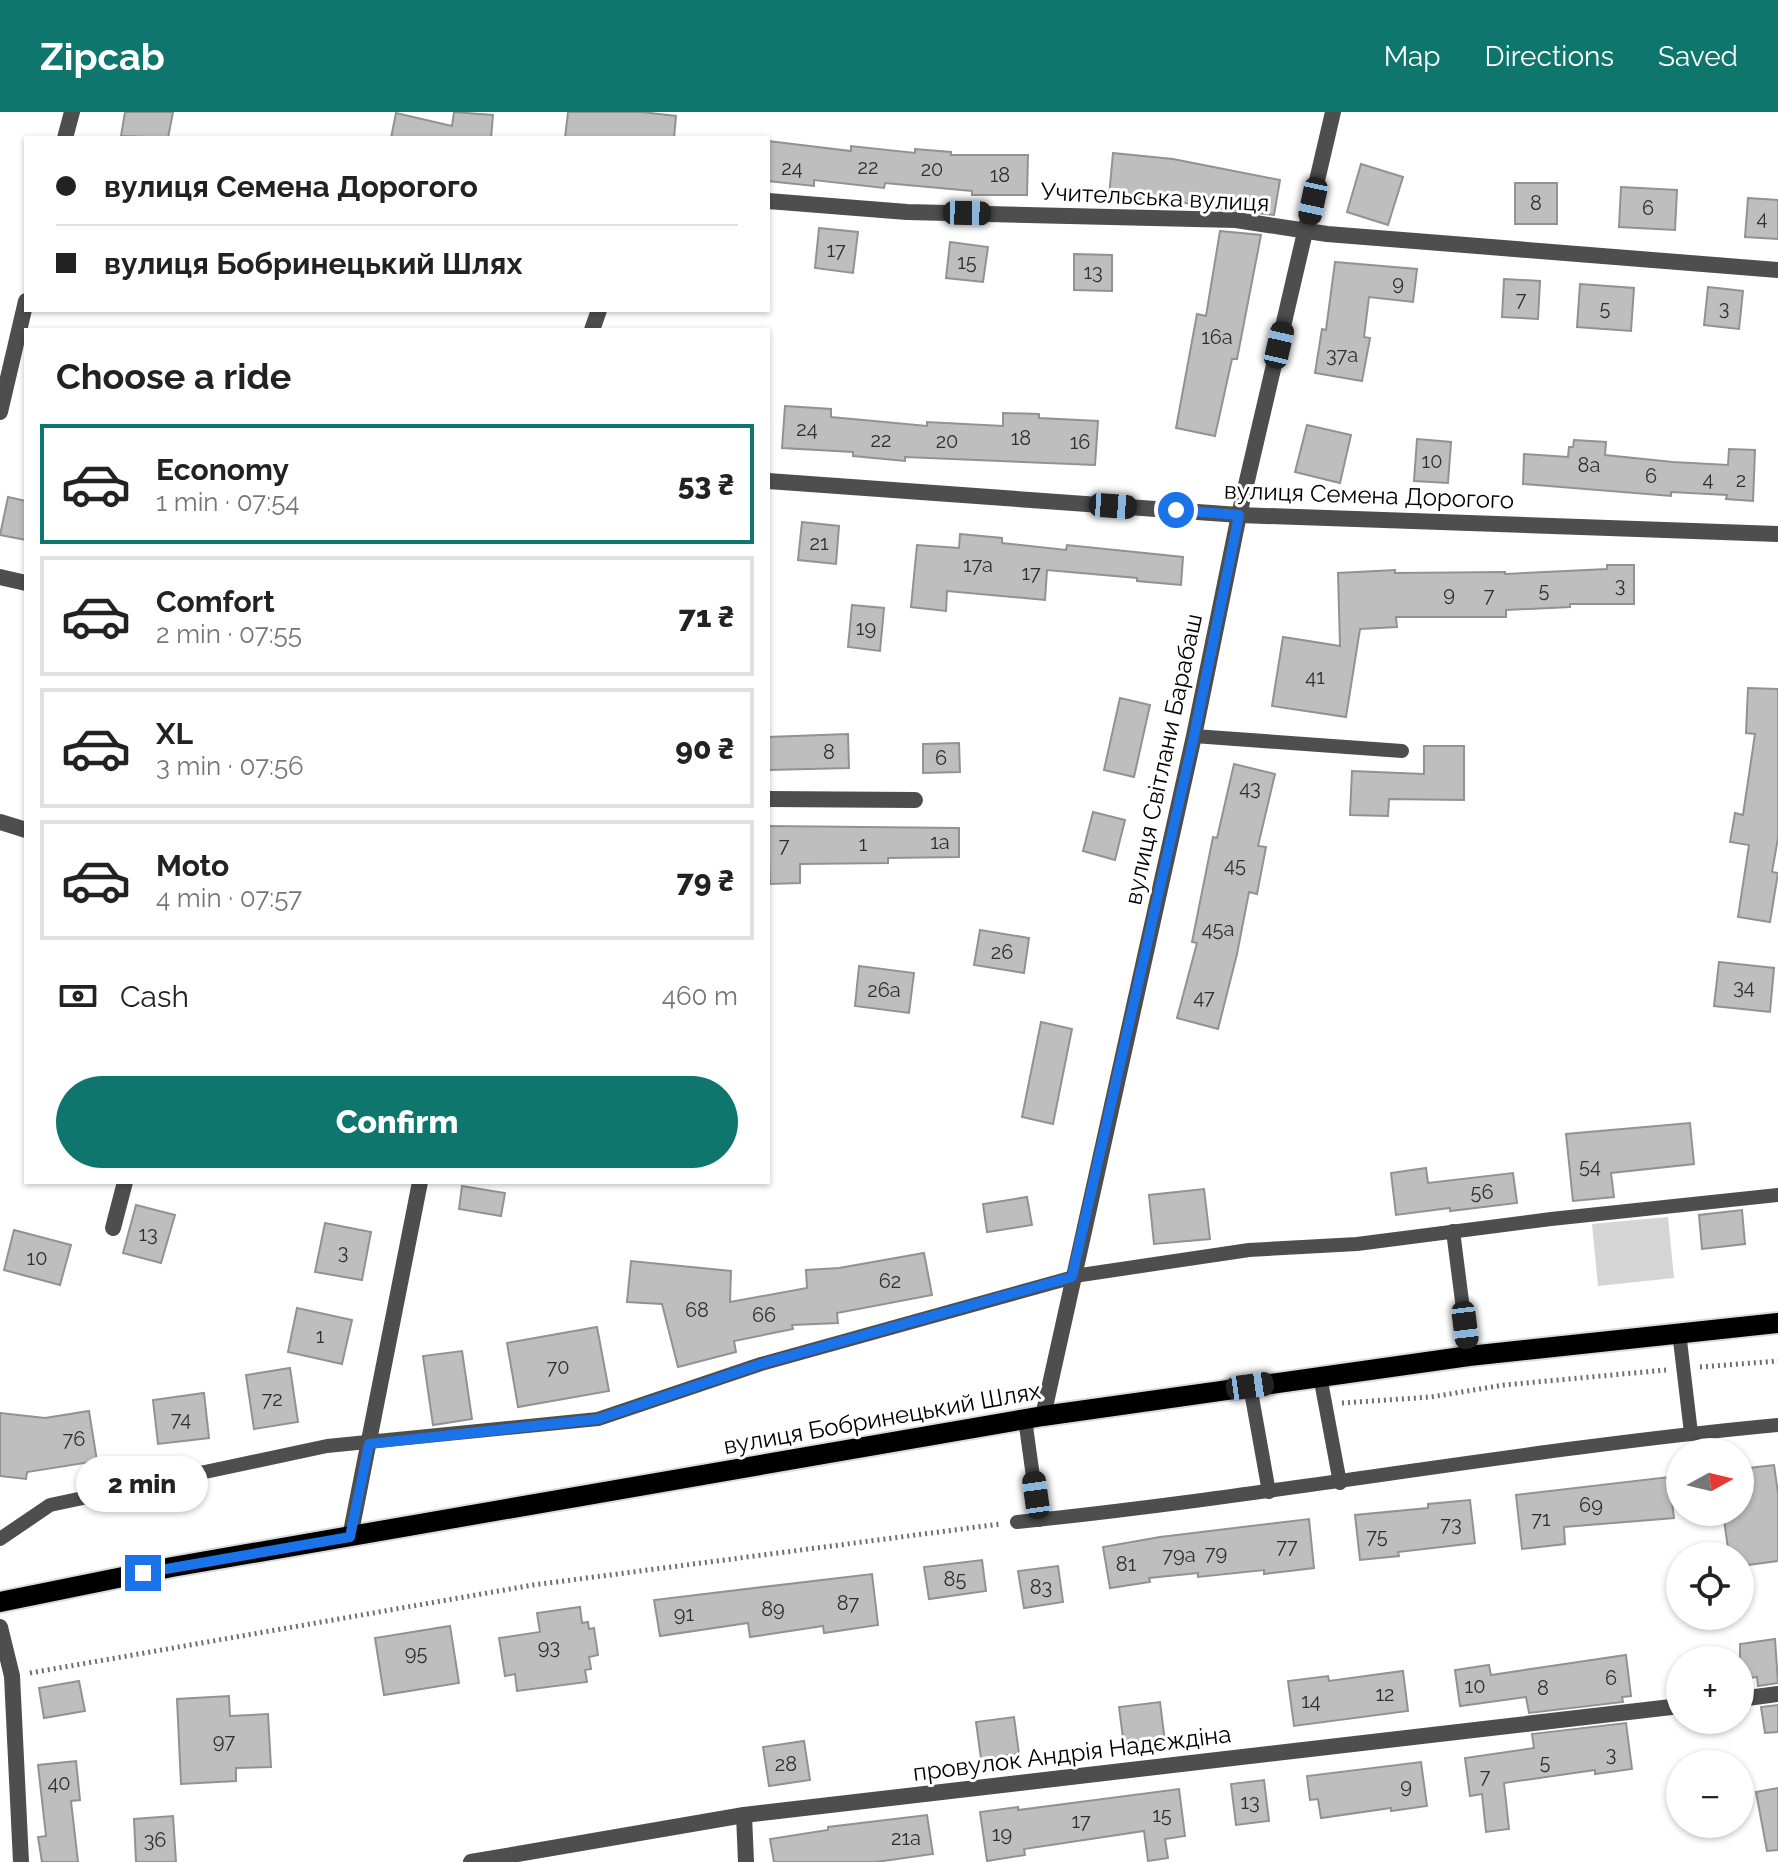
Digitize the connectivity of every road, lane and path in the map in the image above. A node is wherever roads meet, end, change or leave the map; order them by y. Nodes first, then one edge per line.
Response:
1 (72, 112) edge
2 (1333, 112) edge
3 (66, 136) edge
4 (770, 201) edge
5 (1306, 231) junction
6 (1778, 270) edge
7 (25, 312) edge
8 (19, 363) edge
9 (0, 412) edge
10 (770, 481) edge
11 (1239, 515) junction
12 (1778, 534) edge
13 (0, 577) edge
14 (24, 583) edge
15 (1194, 736) junction
16 (1402, 751) dead end
17 (770, 799) edge
18 (915, 800) dead end
19 (0, 822) edge
20 (24, 829) edge
21 (124, 1184) edge
22 (420, 1184) edge
23 (1778, 1195) edge
24 (113, 1228) dead end
25 (1453, 1231) junction
26 (1072, 1277) junction
27 (1778, 1323) edge
28 (1679, 1332) junction
29 (1469, 1356) junction
30 (1778, 1361) edge
31 (1683, 1368) junction
32 (1320, 1376) junction
33 (1250, 1386) junction
34 (1325, 1403) junction
35 (1034, 1418) junction
36 (1778, 1425) edge
37 (1691, 1433) junction
38 (369, 1444) junction
39 (1340, 1483) junction
40 (1269, 1492) junction
41 (1039, 1520) junction
42 (1017, 1522) joint
43 (350, 1537) junction
44 (0, 1539) edge
45 (0, 1602) edge
46 (0, 1627) edge
47 (12, 1676) junction
48 (1778, 1694) edge
49 (1754, 1697) edge
50 (1666, 1708) edge
51 (744, 1815) junction
52 (21, 1862) edge
53 (471, 1862) edge
54 (746, 1862) edge

1 - 3 street
2 - 5 street, вулиця Світлани Барабаш
4 - 5 street, Учительська вулиця
5 - 6 street, Учительська вулиця
5 - 11 street, вулиця Світлани Барабаш
7 - 8 street
8 - 9 street
10 - 11 street, вулиця Семена Дорогого
11 - 12 street, вулиця Семена Дорогого
11 - 15 street, вулиця Світлани Барабаш
13 - 14 street
15 - 16 lane
15 - 26 street, вулиця Світлани Барабаш
17 - 18 street
19 - 20 street
21 - 24 street
22 - 38 street
23 - 25 lane
25 - 26 lane
25 - 29 lane
26 - 35 street, вулиця Світлани Барабаш
26 - 38 lane
27 - 28 main road, вулиця Бобринецький Шлях
28 - 29 main road, вулиця Бобринецький Шлях
28 - 31 lane
29 - 32 main road, вулиця Бобринецький Шлях
30 - 31 path
31 - 34 path
31 - 37 lane
32 - 33 main road, вулиця Бобринецький Шлях
32 - 34 lane
33 - 35 main road, вулиця Бобринецький Шлях
33 - 40 lane
34 - 39 lane
35 - 41 lane
35 - 43 main road, вулиця Бобринецький Шлях
36 - 37 lane
37 - 39 lane
38 - 43 street
38 - 44 lane
39 - 40 lane
40 - 41 lane
41 - 42 lane
42 - 47 path
43 - 45 main road, вулиця Бобринецький Шлях
46 - 47 street
47 - 52 street
48 - 49 street
50 - 51 street, провулок Андрія Надєждіна
51 - 53 street, провулок Андрія Надєждіна
51 - 54 street

